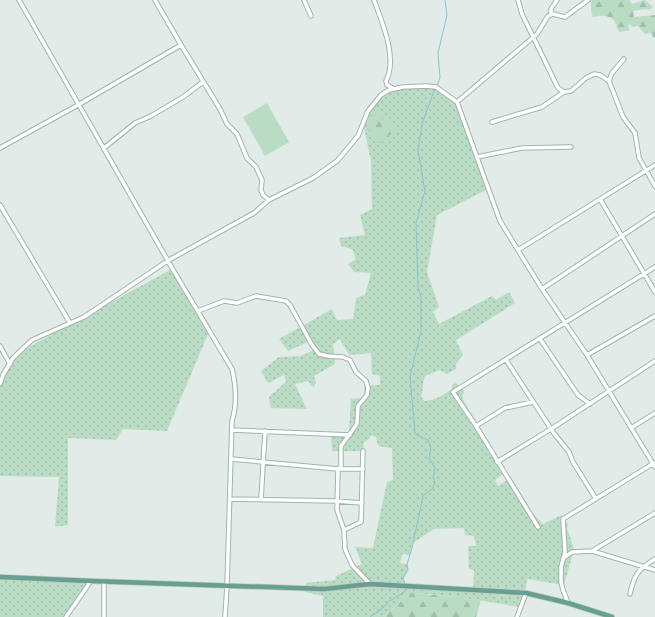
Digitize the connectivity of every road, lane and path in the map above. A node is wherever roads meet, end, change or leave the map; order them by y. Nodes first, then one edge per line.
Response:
1 (19, 0) edge
2 (155, 0) edge
3 (304, 0) edge
4 (374, 0) edge
5 (518, 0) edge
6 (557, 0) edge
7 (588, 0) edge
8 (550, 14) junction
9 (311, 16) dead end
10 (533, 37) junction
11 (181, 45) junction
12 (624, 59) dead end
13 (609, 81) junction
14 (203, 82) junction
15 (394, 89) junction
16 (564, 92) junction
17 (457, 102) junction
18 (78, 105) junction
19 (492, 122) dead end
20 (571, 146) dead end
21 (0, 148) edge
22 (104, 148) junction
23 (477, 157) junction
24 (655, 165) edge
25 (645, 170) junction
26 (655, 186) edge
27 (600, 199) junction
28 (269, 200) junction
29 (0, 205) edge
30 (655, 214) edge
31 (621, 236) junction
32 (518, 250) junction
33 (169, 260) junction
34 (655, 267) edge
35 (644, 274) junction
36 (542, 289) junction
37 (655, 292) edge
38 (198, 311) junction
39 (655, 316) edge
40 (70, 323) junction
41 (565, 323) junction
42 (540, 339) junction
43 (0, 346) edge
44 (587, 355) junction
45 (506, 360) junction
46 (655, 361) edge
47 (10, 364) junction
48 (2, 373) edge
49 (0, 384) edge
50 (608, 392) junction
51 (533, 402) junction
52 (590, 404) junction
53 (655, 413) edge
54 (476, 426) junction
55 (631, 428) junction
56 (551, 429) junction
57 (232, 430) junction
58 (265, 432) junction
59 (350, 434) junction
60 (363, 451) dead end
61 (231, 459) junction
62 (264, 462) junction
63 (497, 462) junction
64 (654, 464) edge
65 (338, 468) junction
66 (363, 469) junction
67 (230, 499) junction
68 (596, 499) junction
69 (261, 500) junction
70 (336, 501) junction
71 (362, 503) junction
72 (655, 513) edge
73 (538, 527) dead end
74 (344, 530) junction
75 (592, 551) junction
76 (564, 558) junction
77 (655, 559) edge
78 (644, 566) junction
79 (655, 570) edge
80 (0, 577) edge
81 (91, 581) junction
82 (104, 582) junction
83 (370, 584) junction
84 (227, 586) junction
85 (526, 593) junction
86 (630, 594) dead end
87 (568, 603) junction
88 (66, 617) edge
89 (104, 617) edge
90 (225, 617) edge
91 (517, 617) edge
92 (612, 617) edge

1 - 18 street
2 - 11 street
3 - 9 street
4 - 15 street
5 - 10 street
6 - 8 street
7 - 8 street
8 - 10 street
10 - 16 street
10 - 17 street
11 - 14 street
11 - 18 street
12 - 13 street
13 - 16 street
13 - 25 street
14 - 22 street
14 - 28 street
15 - 17 street
15 - 28 street
16 - 19 street
17 - 23 street
18 - 21 street
18 - 22 street
20 - 23 street
22 - 33 street
23 - 32 street
24 - 25 street
25 - 26 street
25 - 27 street
27 - 31 street
27 - 32 street
28 - 33 street
29 - 40 street
30 - 31 street
31 - 35 street
31 - 36 street
32 - 36 street
33 - 38 street
33 - 40 street
34 - 35 street
35 - 37 street
35 - 41 street
36 - 41 street
38 - 57 street
38 - 59 street
39 - 44 street
40 - 47 street
41 - 42 street
41 - 44 street
42 - 45 street
42 - 52 street
43 - 47 street
44 - 50 street
45 - 51 street
45 - 54 street
46 - 50 street
47 - 48 street
48 - 49 street
50 - 52 street
50 - 55 street
51 - 54 street
51 - 56 street
52 - 56 street
53 - 55 street
54 - 63 street
55 - 64 street
56 - 63 street
56 - 68 street
57 - 58 street
57 - 61 street
58 - 59 street
58 - 62 street
59 - 65 street
60 - 66 street
61 - 62 street
61 - 67 street
62 - 65 street
62 - 69 street
63 - 73 street
64 - 68 street
65 - 66 street
65 - 70 street
66 - 71 street
67 - 69 street
67 - 84 street
68 - 76 street
69 - 70 street
70 - 71 street
70 - 74 street
71 - 74 street
72 - 75 street
74 - 83 street
75 - 76 street
75 - 78 street
76 - 87 street
77 - 78 street
78 - 79 street
78 - 86 street
80 - 81 main road
81 - 82 main road
81 - 88 street
82 - 84 main road
82 - 89 street
83 - 84 main road
83 - 85 main road
84 - 90 street
85 - 87 main road
85 - 91 street
87 - 92 main road

